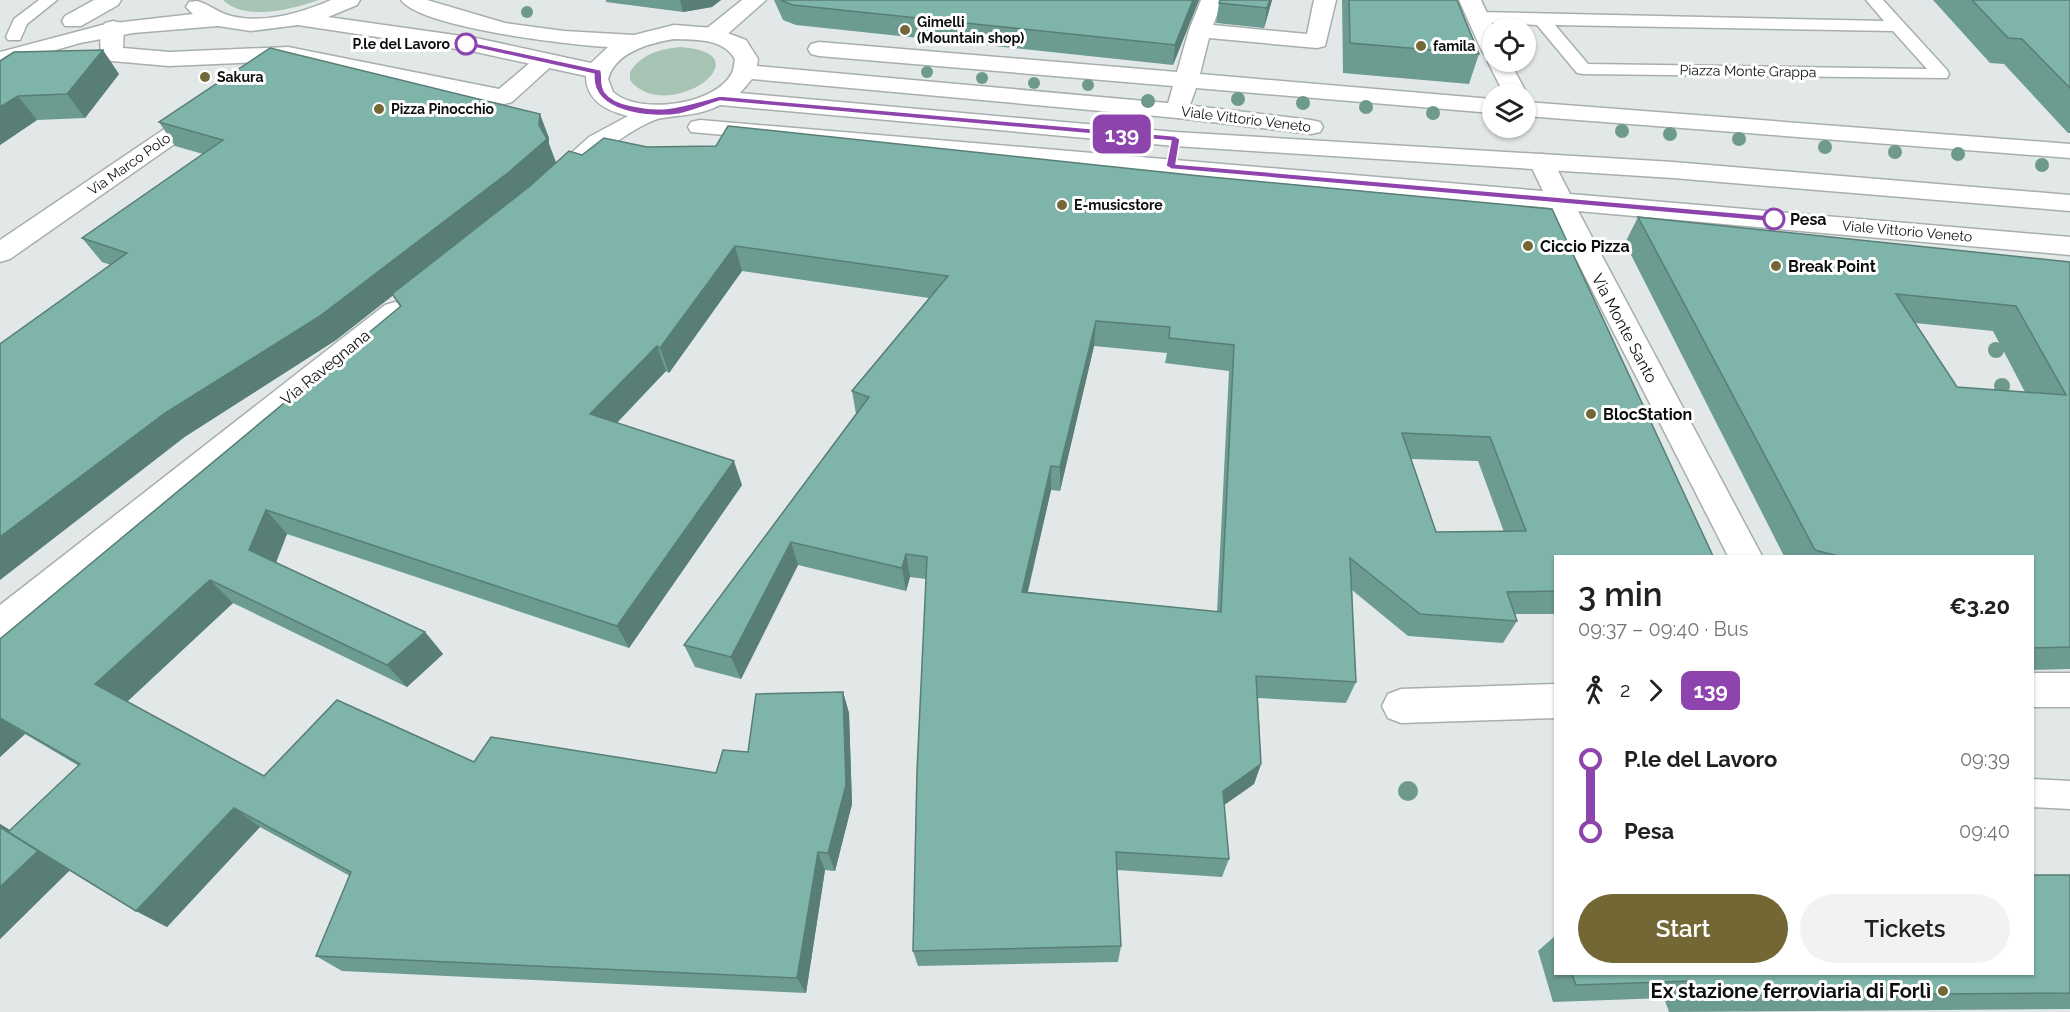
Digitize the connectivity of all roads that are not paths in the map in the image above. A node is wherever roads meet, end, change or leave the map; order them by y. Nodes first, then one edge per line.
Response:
1 (49, 0) edge
2 (194, 0) edge
3 (349, 0) edge
4 (412, 0) edge
5 (755, 0) edge
6 (1212, 0) edge
7 (1325, 0) edge
8 (1874, 0) edge
9 (119, 2) edge
10 (1474, 9) edge
11 (300, 19) junction
12 (216, 20) junction
13 (1542, 20) junction
14 (1899, 26) junction
15 (1482, 27) edge
16 (113, 28) junction
17 (1200, 30) junction
18 (714, 34) junction
19 (7, 39) edge
20 (633, 42) junction
21 (819, 49) dead end
22 (288, 54) junction
23 (0, 59) edge
24 (546, 61) junction
25 (598, 72) junction
26 (747, 72) junction
27 (1186, 79) junction
28 (250, 80) edge
29 (720, 98) junction
30 (222, 100) edge
31 (1482, 105) edge
32 (1178, 111) junction
33 (1536, 111) edge
34 (652, 113) junction
35 (948, 120) junction
36 (700, 127) dead end
37 (1534, 138) edge
38 (1175, 139) junction
39 (939, 146) junction
40 (2070, 151) edge
41 (1542, 158) junction
42 (1171, 166) junction
43 (540, 195) edge
44 (1559, 199) junction
45 (2070, 203) edge
46 (2070, 246) edge
47 (0, 254) edge
48 (421, 291) edge
49 (1744, 555) edge
50 (0, 626) edge
51 (2034, 690) edge
52 (2070, 690) edge
53 (1554, 701) edge
54 (1401, 706) dead end
55 (2034, 794) edge
56 (2070, 795) edge

1 - 19 lane
2 - 12 street
3 - 11 street
4 - 20 street
5 - 18 street
6 - 17 street
7 - 17 street
8 - 14 lane, Piazza Monte Grappa
9 - 19 street
10 - 13 lane
10 - 15 street
11 - 12 street
11 - 24 street
12 - 16 street
13 - 14 lane
13 - 14 lane, Piazza Monte Grappa
16 - 22 street
16 - 23 street
17 - 27 street
18 - 20 street
18 - 26 street
20 - 25 street
21 - 27 street, Viale Vittorio Veneto
22 - 24 street
22 - 28 street
24 - 25 street
25 - 34 street
26 - 29 street
26 - 32 street, Viale Vittorio Veneto
27 - 31 street, Viale Vittorio Veneto
27 - 32 street
29 - 34 street
29 - 35 street, Viale Vittorio Veneto
30 - 47 street, Via Marco Polo
32 - 41 street, Viale Vittorio Veneto
33 - 40 street
34 - 43 street
35 - 38 street, Viale Vittorio Veneto
35 - 39 street
36 - 39 street, Viale Vittorio Veneto
37 - 41 street, Via Monte Santo
38 - 41 street, Viale Vittorio Veneto
38 - 42 street, Viale Vittorio Veneto
39 - 42 street, Viale Vittorio Veneto
41 - 44 street, Via Monte Santo
41 - 45 street, Viale Vittorio Veneto
42 - 44 street, Viale Vittorio Veneto
44 - 46 street, Viale Vittorio Veneto
44 - 49 street, Via Monte Santo
48 - 50 street, Via Ravegnana
51 - 52 street
53 - 54 street
55 - 56 lane

